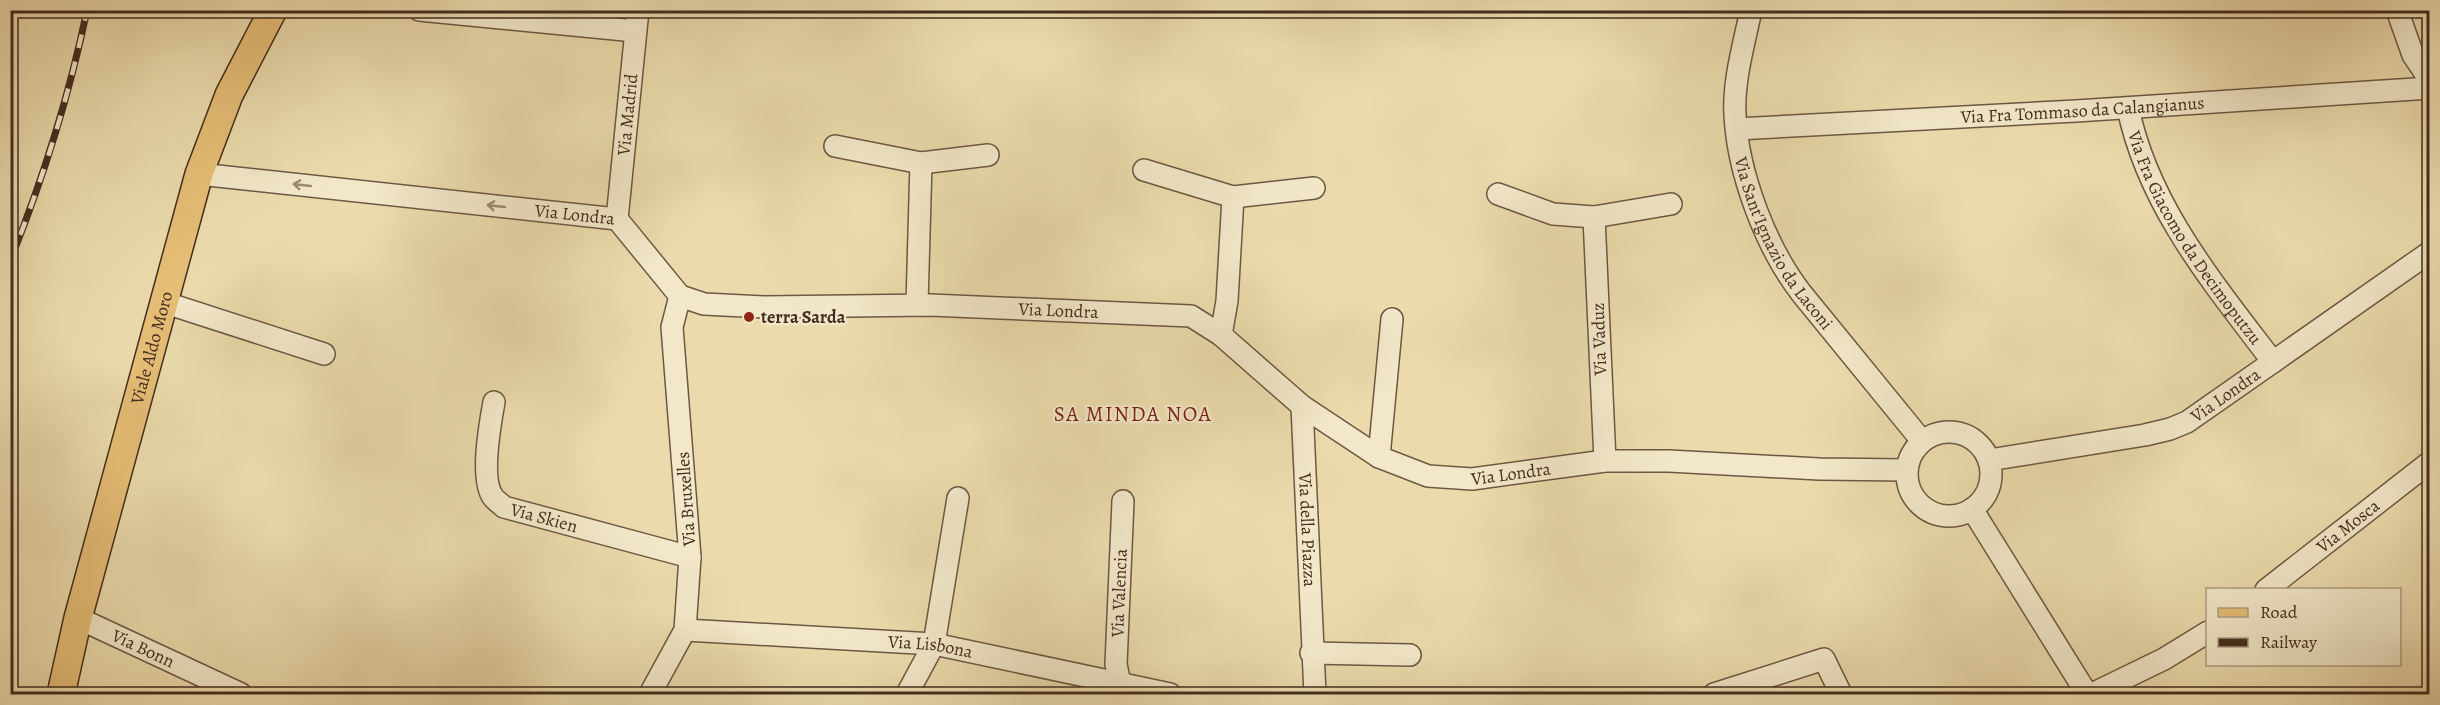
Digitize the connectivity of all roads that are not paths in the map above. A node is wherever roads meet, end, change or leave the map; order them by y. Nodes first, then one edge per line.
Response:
1 (273, 10) edge
2 (419, 10) edge
3 (1751, 10) edge
4 (2397, 10) edge
5 (543, 16) edge
6 (637, 21) edge
7 (2430, 80) edge
8 (2430, 88) edge
9 (2128, 108) junction
10 (1737, 129) junction
11 (835, 146) dead end
12 (988, 155) dead end
13 (921, 163) junction
14 (1144, 170) dead end
15 (199, 174) junction
16 (1314, 188) dead end
17 (1498, 194) dead end
18 (1233, 197) junction
19 (1671, 204) dead end
20 (1594, 217) junction
21 (617, 219) junction
22 (2430, 252) edge
23 (680, 296) junction
24 (166, 303) junction
25 (917, 304) junction
26 (1392, 319) dead end
27 (1221, 334) junction
28 (324, 354) dead end
29 (2273, 362) junction
30 (494, 402) dead end
31 (1302, 406) junction
32 (1922, 441) junction
33 (1379, 457) junction
34 (1989, 460) junction
35 (1605, 461) junction
36 (2430, 462) edge
37 (1907, 470) junction
38 (958, 498) dead end
39 (1123, 501) dead end
40 (1972, 509) junction
41 (690, 557) junction
42 (2269, 588) edge
43 (78, 618) junction
44 (685, 630) junction
45 (2206, 633) edge
46 (934, 644) junction
47 (1311, 653) junction
48 (1410, 655) dead end
49 (1119, 689) edge
50 (61, 694) edge
51 (241, 694) edge
52 (650, 694) edge
53 (907, 694) edge
54 (1170, 694) edge
55 (1314, 694) edge
56 (1714, 694) edge
57 (1840, 694) edge
58 (2087, 694) edge
59 (2092, 694) edge

1 - 15 main road, Viale Aldo Moro
2 - 5 street
3 - 10 street, Via Sant'Ignazio da Laconi
4 - 7 street
5 - 6 street
6 - 21 street, Via Madrid
8 - 9 street, Via Fra Tommaso da Calangianus
9 - 10 street, Via Fra Tommaso da Calangianus
9 - 29 street, Via Fra Giacomo da Decimoputzu
10 - 32 street, Via Sant'Ignazio da Laconi
11 - 13 street
12 - 13 street
13 - 25 street
14 - 18 street
21 -> 15 street, Via Londra
15 - 24 main road, Viale Aldo Moro
16 - 18 street
17 - 20 street
18 - 27 street
19 - 20 street
20 - 35 street, Via Vaduz
21 - 23 street, Via Londra
22 - 29 street, Via Londra
23 - 25 street, Via Londra
23 - 41 street, Via Bruxelles
24 - 28 street
24 - 43 main road, Viale Aldo Moro
25 - 27 street, Via Londra
26 - 33 street
27 - 31 street, Via Londra
29 - 34 street, Via Londra
30 - 41 street, Via Skien
31 - 33 street, Via Londra
31 - 47 street, Via della Piazza
32 - 34 street
32 - 37 street
33 - 35 street, Via Londra
34 - 40 street
35 - 37 street, Via Londra
36 - 42 street, Via Mosca
37 - 40 street
38 - 46 street
39 - 49 street, Via Valencia
40 - 58 street
41 - 44 street, Via Bruxelles
43 - 50 main road, Viale Aldo Moro
43 - 51 street, Via Bonn
44 - 46 street, Via Lisbona
44 - 52 street, Via Bruxelles
45 - 59 street
46 - 49 street, Via Lisbona
46 - 53 street
47 - 48 street
47 - 55 street, Via della Piazza
49 - 54 street, Via Lisbona
56 - 57 street

